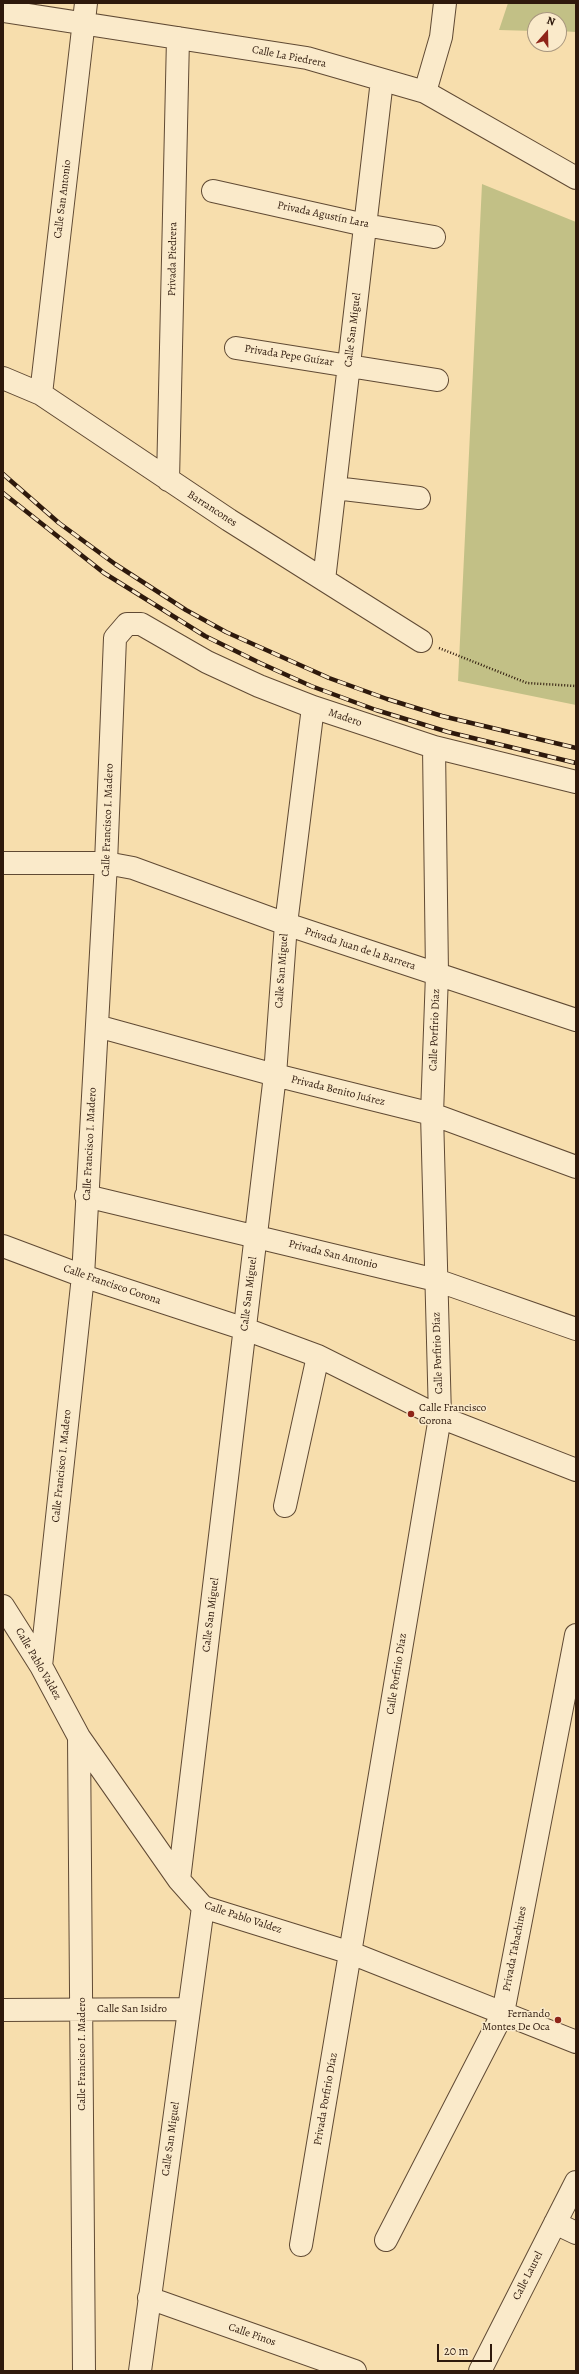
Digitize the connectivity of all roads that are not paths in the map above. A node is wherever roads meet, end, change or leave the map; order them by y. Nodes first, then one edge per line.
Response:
1 (445, 3) edge
2 (3, 11) edge
3 (85, 13) edge
4 (178, 38) junction
5 (382, 80) junction
6 (425, 92) junction
7 (576, 178) edge
8 (213, 191) dead end
9 (365, 225) junction
10 (434, 237) dead end
11 (236, 348) dead end
12 (349, 365) junction
13 (3, 378) edge
14 (437, 380) dead end
15 (41, 394) junction
16 (168, 480) junction
17 (335, 488) junction
18 (419, 498) dead end
19 (324, 580) junction
20 (127, 624) joint
21 (422, 641) road end
22 (312, 706) junction
23 (434, 747) junction
24 (576, 782) edge
25 (3, 863) edge
26 (106, 863) junction
27 (286, 924) junction
28 (437, 974) junction
29 (576, 1020) edge
30 (97, 1026) junction
31 (275, 1075) junction
32 (432, 1114) junction
33 (576, 1167) edge
34 (86, 1196) junction
35 (256, 1237) junction
36 (3, 1246) edge
37 (83, 1276) junction
38 (436, 1280) junction
39 (245, 1329) junction
40 (576, 1329) edge
41 (318, 1356) junction
42 (440, 1417) junction
43 (576, 1470) edge
44 (286, 1506) dead end
45 (3, 1606) edge
46 (576, 1635) edge
47 (41, 1666) junction
48 (79, 1737) junction
49 (179, 1880) junction
50 (203, 1907) junction
51 (351, 1953) junction
52 (81, 2009) junction
53 (189, 2009) junction
54 (3, 2010) edge
55 (503, 2013) junction
56 (576, 2042) edge
57 (576, 2182) edge
58 (555, 2223) junction
59 (576, 2233) edge
60 (386, 2240) dead end
61 (301, 2245) dead end
62 (149, 2298) junction
63 (84, 2371) edge
64 (140, 2371) edge
65 (355, 2371) edge
66 (480, 2371) edge

1 - 6 street
2 - 3 street, Calle La Piedrera
3 - 4 street, Calle La Piedrera
3 - 15 street, Calle San Antonio
4 - 5 street, Calle La Piedrera
4 - 16 street, Privada Piedrera
5 - 6 street, Calle La Piedrera
5 - 9 street, Calle San Miguel
6 - 7 street, Calle La Piedrera
8 - 9 street, Privada Agustín Lara
9 - 10 street, Privada Agustín Lara
9 - 12 street, Calle San Miguel
11 - 12 street, Privada Pepe Guízar
12 - 14 street, Privada Pepe Guízar
12 - 17 street, Calle San Miguel
13 - 15 street, Barrancones
15 - 16 street, Barrancones
16 - 19 street, Barrancones
17 - 18 street
17 - 19 street, Calle San Miguel
19 - 21 street, Barrancones
20 - 22 street, Madero
20 - 26 street, Calle Francisco I. Madero
22 - 23 street, Madero
22 - 27 street, Calle San Miguel
23 - 24 street, Madero
23 - 28 street, Calle Porfirio Díaz
25 - 26 street, Privada Juan de la Barrera
26 - 27 street, Privada Juan de la Barrera
26 - 30 street, Calle Francisco I. Madero
27 - 28 street, Privada Juan de la Barrera
27 - 31 street, Calle San Miguel
28 - 29 street, Privada Juan de la Barrera
28 - 32 street, Calle Porfirio Díaz
30 - 31 street, Privada Benito Juárez
30 - 34 street, Calle Francisco I. Madero
31 - 32 street, Privada Benito Juárez
31 - 35 street, Calle San Miguel
32 - 33 street, Privada Benito Juárez
32 - 38 street, Calle Porfirio Díaz
34 - 35 street, Privada San Antonio
34 - 37 street, Calle Francisco I. Madero
35 - 38 street, Privada San Antonio
35 - 39 street, Calle San Miguel
36 - 37 street, Calle Francisco Corona
37 - 39 street, Calle Francisco Corona
37 - 47 street, Calle Francisco I. Madero
38 - 40 street, Privada San Antonio
38 - 42 street, Calle Porfirio Díaz
39 - 41 street, Calle Francisco Corona
39 - 49 street, Calle San Miguel
41 - 42 street, Calle Francisco Corona
41 - 44 street
42 - 43 street, Calle Francisco Corona
42 - 51 street, Calle Porfirio Díaz
45 - 47 street, Calle Pablo Valdez
46 - 55 street, Privada Tabachines
47 - 48 street, Calle Pablo Valdez
48 - 49 street, Calle Pablo Valdez
48 - 52 street, Calle Francisco I. Madero
49 - 50 street, Calle Pablo Valdez
50 - 51 street, Calle Pablo Valdez
50 - 53 street, Calle San Miguel
51 - 55 street, Calle Pablo Valdez
51 - 61 street, Privada Porfirio Díaz
52 - 53 street, Calle San Isidro
52 - 54 street, Calle San Isidro
52 - 63 street, Calle Francisco I. Madero
53 - 62 street, Calle San Miguel
55 - 56 street, Calle Pablo Valdez
55 - 60 street, Privada Tabachines
57 - 58 street, Calle Laurel
58 - 59 street
58 - 66 street, Calle Laurel
62 - 64 street, Calle San Miguel
62 - 65 street, Calle Pinos

